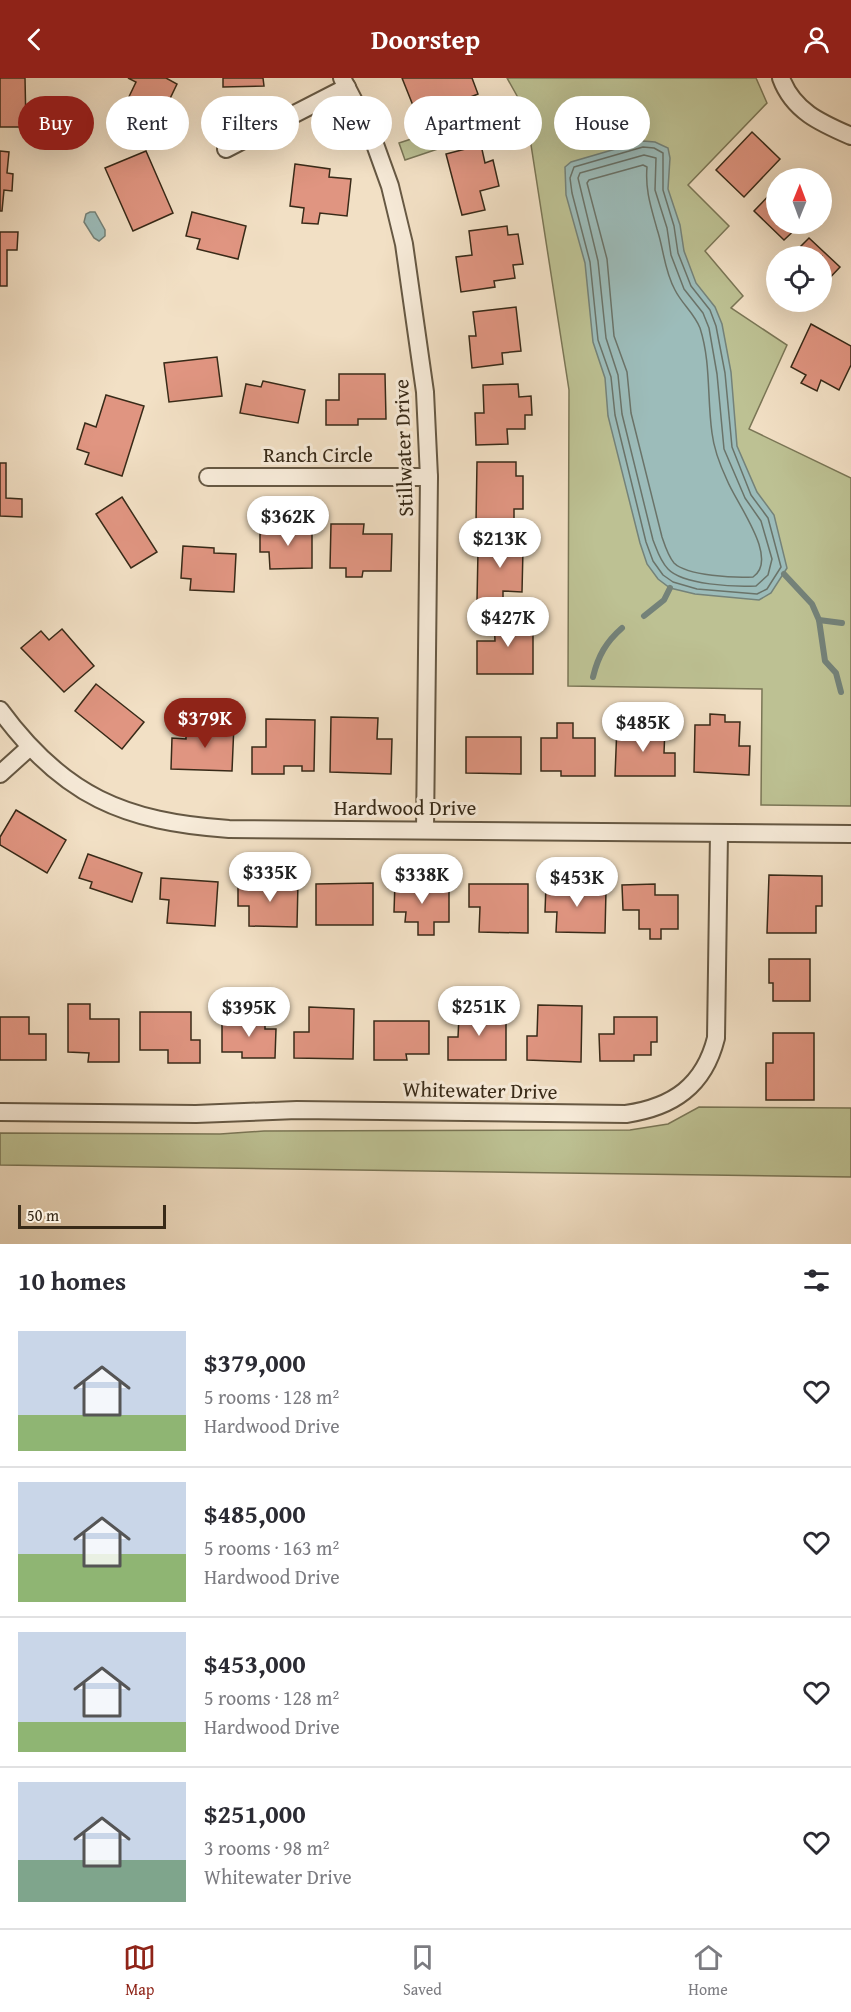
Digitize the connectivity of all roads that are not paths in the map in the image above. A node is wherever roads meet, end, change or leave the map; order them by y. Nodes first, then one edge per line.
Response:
1 (781, 78) edge
2 (345, 82) edge
3 (299, 108) edge
4 (851, 136) edge
5 (208, 477) dead end
6 (429, 477) junction
7 (0, 710) edge
8 (30, 747) junction
9 (0, 774) edge
10 (425, 830) junction
11 (719, 832) junction
12 (851, 834) edge
13 (0, 1112) edge

1 - 4 street
2 - 3 street
2 - 6 street, Stillwater Drive
5 - 6 street, Ranch Circle
6 - 10 street, Stillwater Drive
7 - 8 street, Hardwood Drive
8 - 9 street
8 - 10 street, Hardwood Drive
10 - 11 street, Hardwood Drive
11 - 12 street, Hardwood Drive
11 - 13 street, Whitewater Drive

